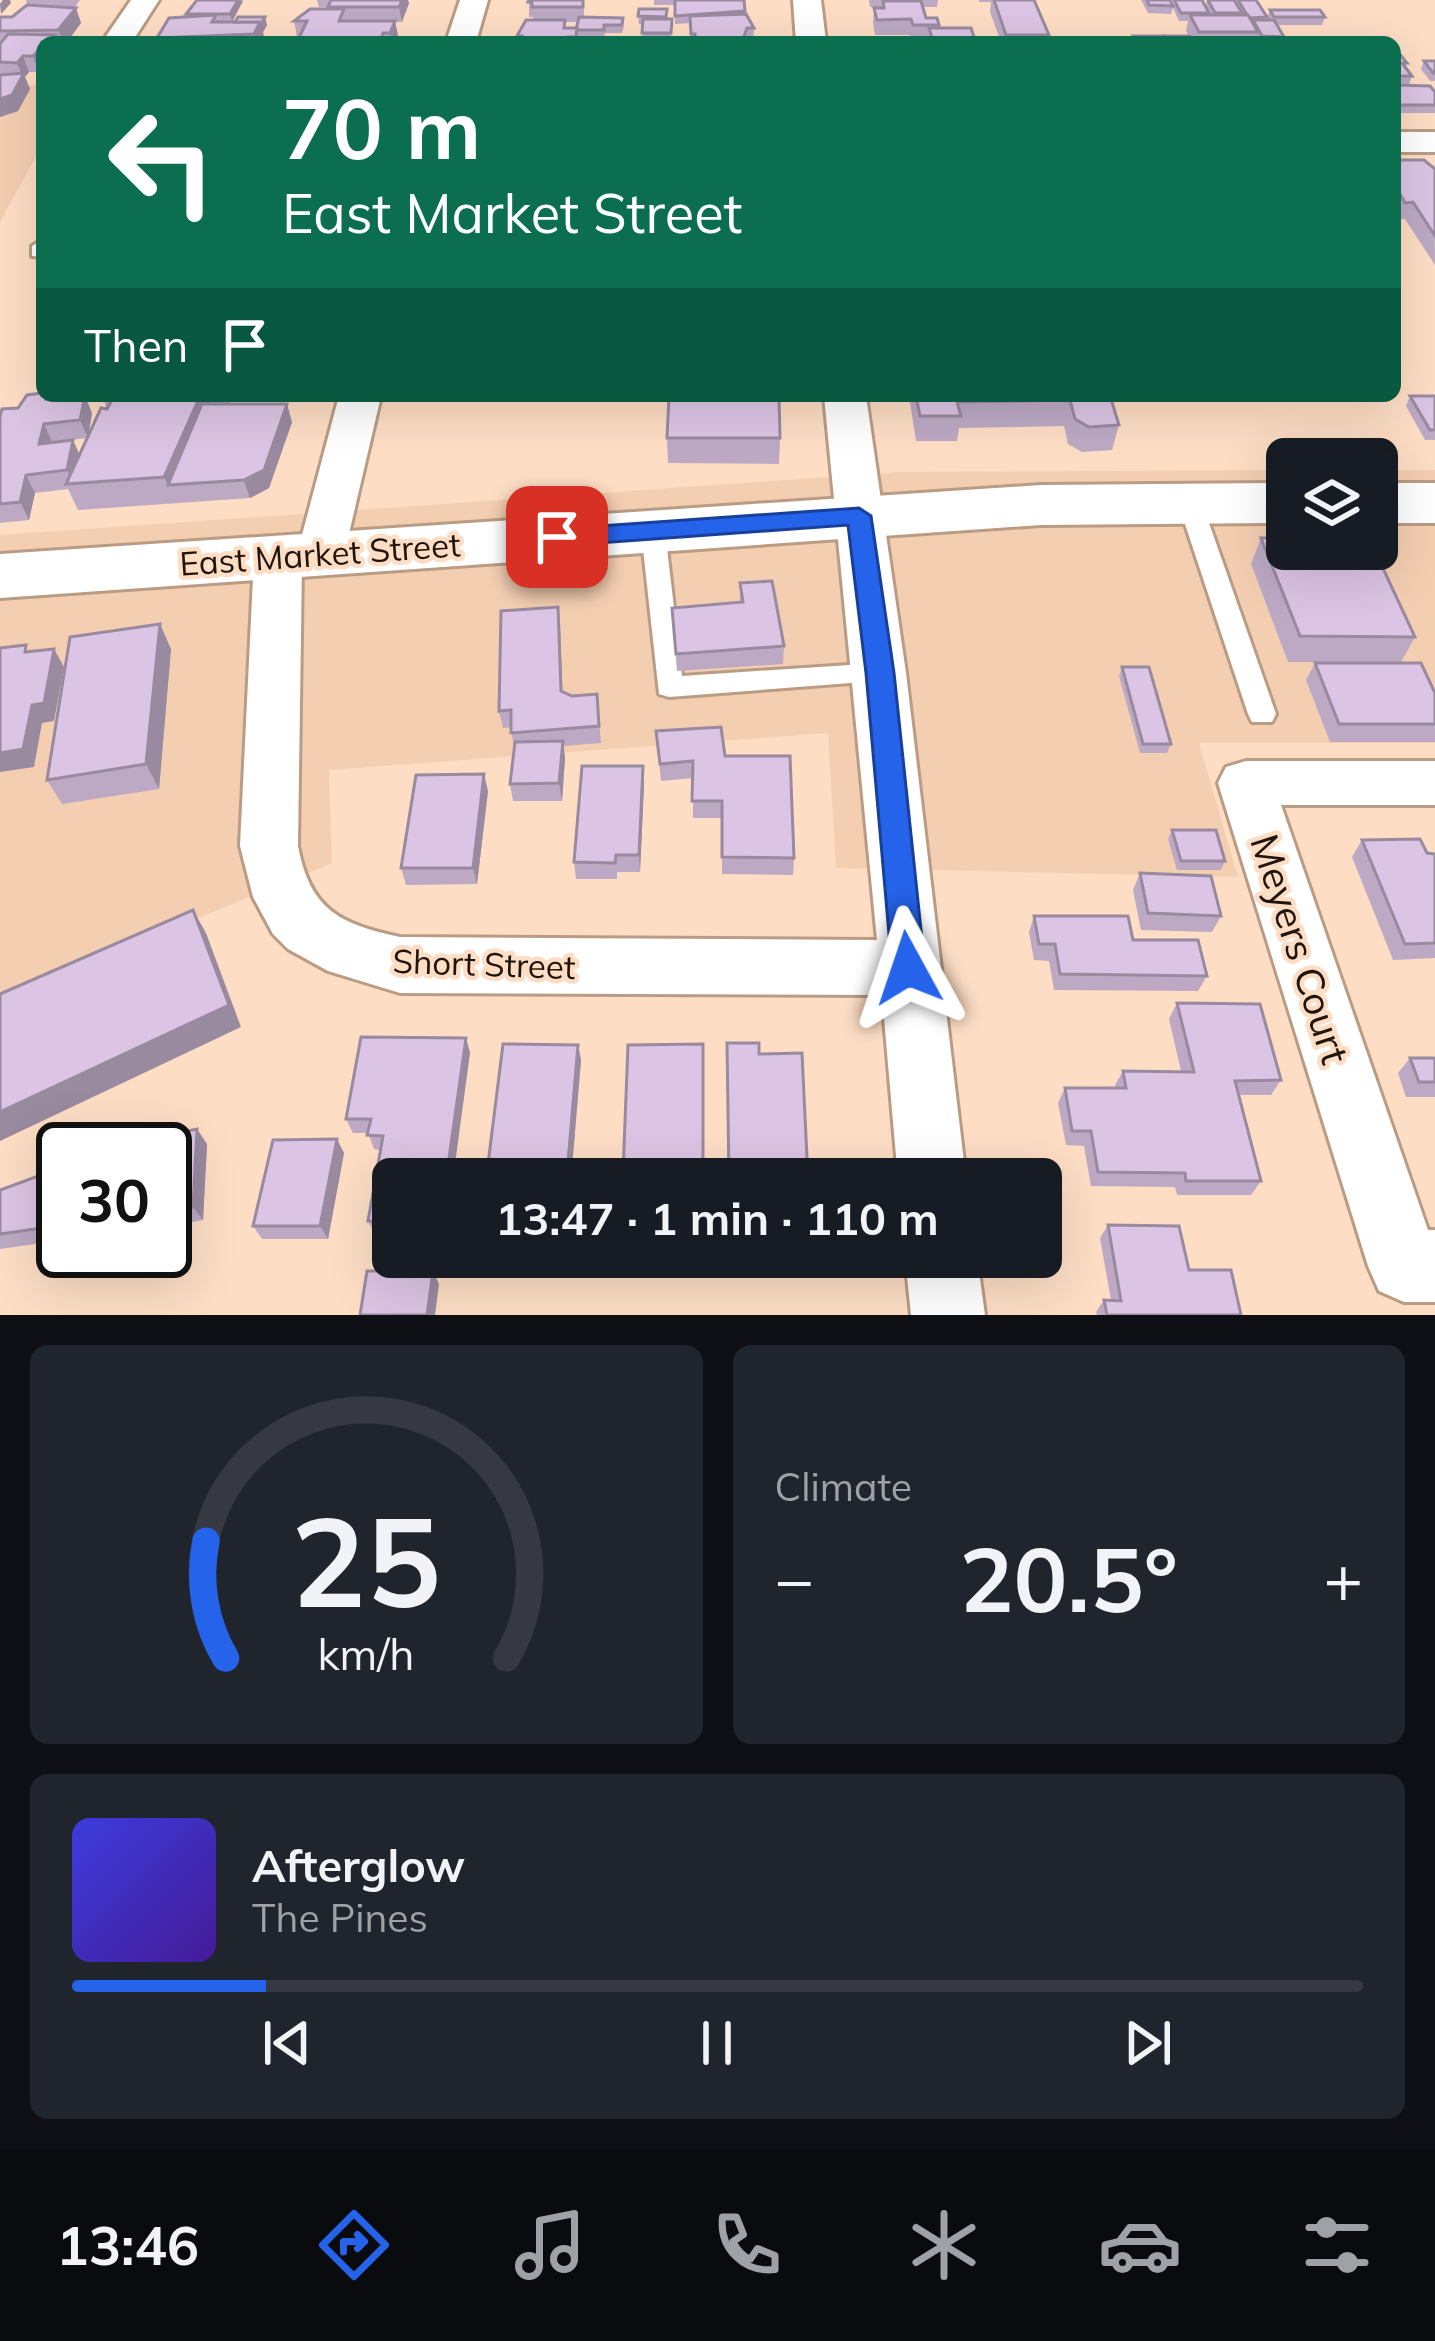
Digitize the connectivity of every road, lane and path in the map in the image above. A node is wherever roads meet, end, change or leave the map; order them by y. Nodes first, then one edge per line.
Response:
1 (145, 0) edge
2 (474, 0) edge
3 (807, 0) edge
4 (121, 36) edge
5 (463, 36) edge
6 (810, 36) edge
7 (1401, 142) edge
8 (1435, 142) edge
9 (358, 402) edge
10 (845, 402) edge
11 (1190, 503) junction
12 (1266, 503) edge
13 (1398, 503) edge
14 (1435, 503) edge
15 (859, 516) junction
16 (653, 530) junction
17 (299, 556) junction
18 (0, 575) edge
19 (880, 673) junction
20 (1262, 714) dead end
21 (1435, 783) edge
22 (908, 968) junction
23 (930, 1158) edge
24 (1435, 1266) edge
25 (944, 1278) edge
26 (948, 1315) edge

1 - 4 street
2 - 5 street
3 - 6 street
7 - 8 street
9 - 17 street, Short Street
10 - 15 street
11 - 12 main road, East Market Street
11 - 15 main road, East Market Street
11 - 20 lane
13 - 14 main road
15 - 16 main road, East Market Street
15 - 19 street
16 - 17 main road, East Market Street
16 - 19 lane
17 - 18 main road, East Market Street
17 - 22 street, Short Street
19 - 22 street
21 - 24 street, Meyers Court
22 - 23 street
25 - 26 street

